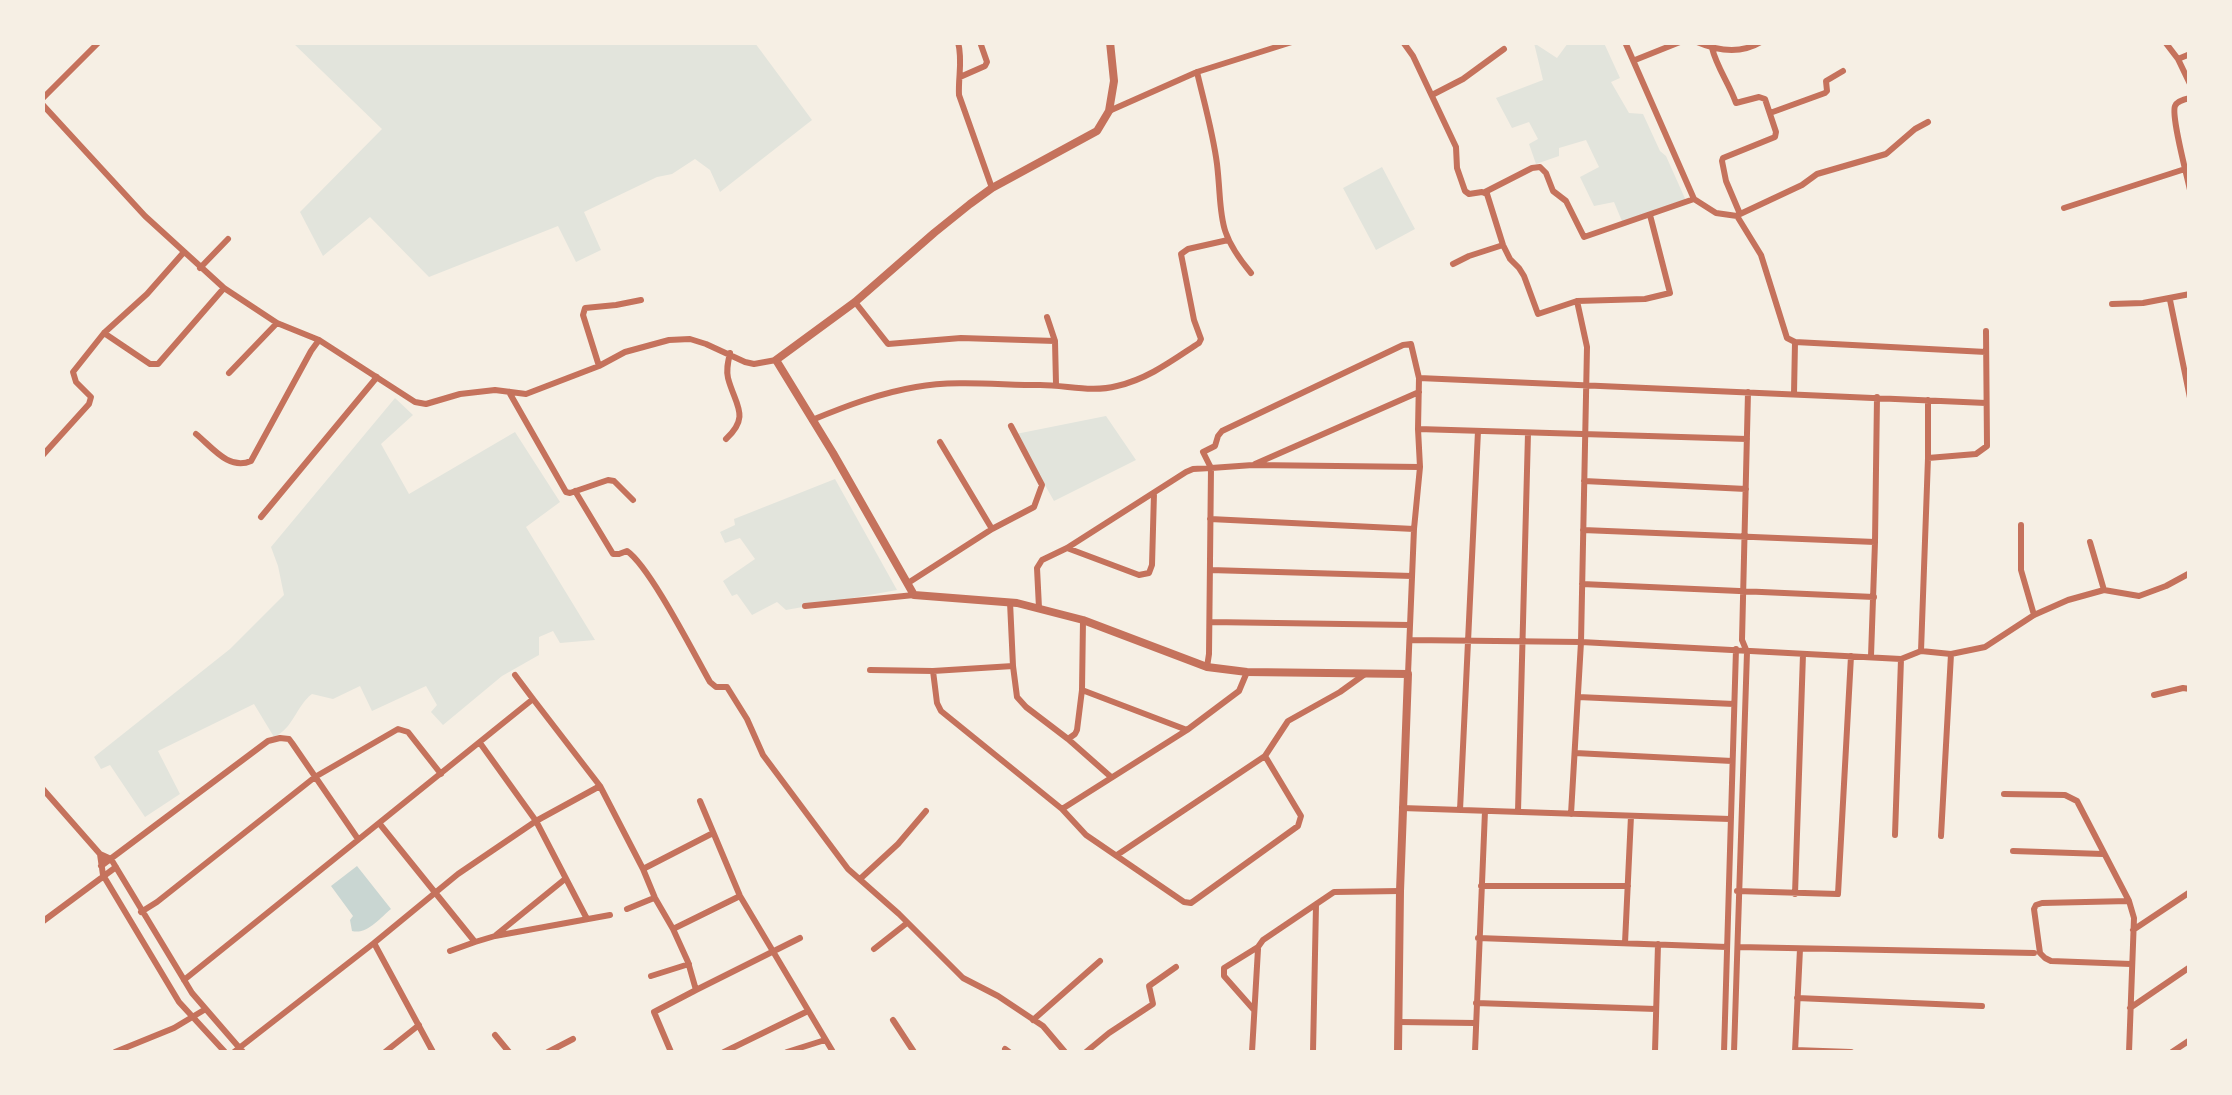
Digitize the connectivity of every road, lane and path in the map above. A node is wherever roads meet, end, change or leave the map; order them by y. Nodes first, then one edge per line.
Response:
1 (99, 42) edge
2 (958, 42) edge
3 (980, 42) edge
4 (1110, 42) edge
5 (1292, 42) edge
6 (1404, 42) edge
7 (1625, 42) edge
8 (1680, 42) edge
9 (1697, 42) edge
10 (1762, 42) edge
11 (2165, 42) edge
12 (1712, 48) junction
13 (1504, 50) dead end
14 (2190, 54) edge
15 (2178, 59) junction
16 (1635, 60) junction
17 (1843, 71) dead end
18 (1197, 72) junction
19 (959, 78) junction
20 (2190, 84) edge
21 (1432, 95) junction
22 (2190, 98) edge
23 (42, 102) edge
24 (1109, 111) junction
25 (1770, 112) junction
26 (1928, 122) dead end
27 (2185, 169) junction
28 (992, 188) junction
29 (2190, 190) edge
30 (1485, 192) junction
31 (1694, 199) junction
32 (2064, 208) dead end
33 (1650, 215) junction
34 (1738, 215) junction
35 (228, 239) dead end
36 (1228, 240) junction
37 (1503, 245) junction
38 (184, 252) junction
39 (1452, 264) dead end
40 (200, 268) junction
41 (1251, 274) dead end
42 (224, 288) junction
43 (2190, 294) edge
44 (641, 300) dead end
45 (2170, 300) junction
46 (1577, 301) junction
47 (856, 302) junction
48 (2112, 304) dead end
49 (1047, 317) dead end
50 (277, 323) junction
51 (1986, 331) dead end
52 (104, 333) junction
53 (319, 340) junction
54 (1054, 341) junction
55 (1795, 342) junction
56 (1986, 352) junction
57 (730, 353) junction
58 (776, 360) junction
59 (599, 366) junction
60 (230, 373) dead end
61 (377, 377) junction
62 (1419, 378) junction
63 (1057, 382) junction
64 (1585, 385) junction
65 (508, 391) junction
66 (1419, 392) junction
67 (1748, 392) junction
68 (1794, 394) junction
69 (1877, 397) junction
70 (2190, 398) edge
71 (1928, 400) junction
72 (1986, 402) junction
73 (812, 420) junction
74 (1012, 426) dead end
75 (1418, 429) junction
76 (1478, 432) junction
77 (1528, 433) junction
78 (196, 434) dead end
79 (1584, 435) junction
80 (726, 439) dead end
81 (1747, 439) junction
82 (940, 442) dead end
83 (42, 456) edge
84 (1928, 458) junction
85 (1253, 465) junction
86 (1420, 467) junction
87 (1211, 468) junction
88 (1584, 482) junction
89 (1746, 490) junction
90 (575, 491) junction
91 (1154, 492) junction
92 (633, 500) dead end
93 (261, 517) dead end
94 (1210, 519) junction
95 (2021, 525) dead end
96 (992, 529) junction
97 (1414, 529) junction
98 (1583, 530) junction
99 (1745, 538) junction
100 (1875, 542) junction
101 (2090, 542) dead end
102 (1067, 548) junction
103 (1210, 570) junction
104 (2190, 573) edge
105 (1412, 576) junction
106 (908, 583) junction
107 (1582, 584) junction
108 (2104, 590) junction
109 (1744, 592) junction
110 (914, 595) junction
111 (1874, 597) junction
112 (1010, 602) junction
113 (805, 606) dead end
114 (1039, 608) junction
115 (2034, 615) junction
116 (1083, 620) junction
117 (1210, 622) junction
118 (1410, 626) junction
119 (1410, 640) junction
120 (1742, 640) junction
121 (1468, 641) junction
122 (1522, 642) junction
123 (1581, 642) junction
124 (1735, 651) junction
125 (1922, 651) junction
126 (1748, 652) junction
127 (1803, 654) junction
128 (1950, 654) junction
129 (1850, 656) junction
130 (1871, 656) junction
131 (1901, 659) junction
132 (1013, 666) junction
133 (1207, 667) junction
134 (870, 670) dead end
135 (933, 671) junction
136 (1247, 672) junction
137 (1366, 673) junction
138 (1408, 674) junction
139 (515, 675) dead end
140 (2190, 689) edge
141 (1082, 690) junction
142 (2154, 695) dead end
143 (1578, 697) junction
144 (533, 699) junction
145 (1734, 704) junction
146 (1187, 730) junction
147 (1068, 739) junction
148 (480, 743) junction
149 (1575, 753) junction
150 (1265, 756) junction
151 (1732, 761) junction
152 (440, 774) junction
153 (1112, 777) junction
154 (315, 778) junction
155 (600, 786) junction
156 (43, 789) edge
157 (2004, 794) dead end
158 (700, 800) dead end
159 (1402, 808) junction
160 (1062, 809) junction
161 (1460, 810) junction
162 (926, 811) dead end
163 (1484, 811) junction
164 (1518, 812) junction
165 (1571, 814) junction
166 (1631, 816) junction
167 (1730, 819) junction
168 (536, 820) junction
169 (378, 823) junction
170 (712, 833) junction
171 (1895, 835) dead end
172 (1942, 836) dead end
173 (358, 839) junction
174 (2013, 852) dead end
175 (100, 854) junction
176 (2103, 854) junction
177 (1118, 855) junction
178 (113, 863) junction
179 (101, 866) junction
180 (643, 869) junction
181 (104, 875) junction
182 (565, 879) junction
183 (860, 879) junction
184 (1481, 886) junction
185 (1628, 886) junction
186 (435, 891) junction
187 (1728, 891) junction
188 (1739, 891) junction
189 (1400, 892) junction
190 (2190, 892) edge
191 (1795, 894) junction
192 (740, 896) junction
193 (654, 898) junction
194 (2129, 901) junction
195 (1316, 905) junction
196 (628, 909) dead end
197 (141, 912) junction
198 (610, 915) dead end
199 (586, 919) junction
200 (42, 922) edge
201 (908, 922) junction
202 (673, 929) junction
203 (2133, 930) junction
204 (495, 936) junction
205 (800, 938) dead end
206 (1478, 938) junction
207 (374, 942) junction
208 (474, 942) junction
209 (1626, 943) junction
210 (1658, 944) junction
211 (1727, 947) junction
212 (1738, 947) junction
213 (1258, 948) junction
214 (874, 949) dead end
215 (1800, 949) junction
216 (450, 951) dead end
217 (773, 952) junction
218 (2034, 953) dead end
219 (1100, 961) dead end
220 (689, 964) junction
221 (2131, 964) junction
222 (1176, 966) dead end
223 (2190, 967) edge
224 (650, 976) dead end
225 (184, 980) junction
226 (696, 990) junction
227 (1797, 998) junction
228 (1476, 1003) junction
229 (1982, 1006) dead end
230 (2130, 1008) junction
231 (1656, 1009) junction
232 (204, 1010) junction
233 (1254, 1010) junction
234 (808, 1011) junction
235 (192, 1019) junction
236 (893, 1020) dead end
237 (1034, 1020) junction
238 (1398, 1022) junction
239 (1476, 1023) junction
240 (418, 1024) junction
241 (496, 1036) dead end
242 (573, 1040) dead end
243 (825, 1040) junction
244 (2190, 1040) edge
245 (239, 1051) edge
246 (430, 1051) edge
247 (1795, 1051) edge
248 (115, 1052) edge
249 (225, 1052) edge
250 (385, 1052) edge
251 (509, 1052) edge
252 (548, 1052) edge
253 (671, 1052) edge
254 (724, 1052) edge
255 (787, 1052) edge
256 (832, 1052) edge
257 (914, 1052) edge
258 (1065, 1052) edge
259 (1086, 1052) edge
260 (1252, 1052) edge
261 (1313, 1052) edge
262 (1398, 1052) edge
263 (1475, 1052) edge
264 (1655, 1052) edge
265 (1724, 1052) edge
266 (1734, 1052) edge
267 (1851, 1052) edge
268 (2129, 1052) edge
269 (2172, 1052) edge

1 - 23 street
2 - 19 street
3 - 19 street
4 - 24 street
5 - 18 street
6 - 21 street
7 - 16 street
8 - 16 street
9 - 12 street
10 - 12 street
11 - 15 street
12 - 25 street
13 - 21 street
14 - 15 street
15 - 20 street
16 - 31 street
17 - 25 street
18 - 24 street
18 - 36 street
19 - 28 street
21 - 30 street
22 - 27 street
23 - 38 street
24 - 28 street
25 - 34 street
26 - 34 street
27 - 29 street
27 - 32 street
28 - 47 street
30 - 33 street
30 - 37 street
31 - 33 street
31 - 34 street
33 - 46 street
34 - 55 street
35 - 40 street
36 - 41 street
36 - 63 street
37 - 39 street
37 - 46 street
38 - 40 street
38 - 52 street
40 - 42 street
42 - 50 street
42 - 52 street
43 - 45 street
44 - 59 street
45 - 48 street
45 - 70 street
46 - 64 street
47 - 54 street
47 - 58 street
49 - 54 street
50 - 53 street
50 - 60 street
51 - 56 street
52 - 83 street
53 - 61 street
53 - 78 street
54 - 63 street
55 - 56 street
55 - 68 street
56 - 72 street
57 - 58 street
57 - 59 street
57 - 80 street
58 - 73 street
59 - 65 street
61 - 65 street
61 - 93 street
62 - 64 street
62 - 66 street
62 - 87 street
63 - 73 street
64 - 67 street
64 - 79 street
65 - 90 street
66 - 75 street
66 - 85 street
67 - 68 street
67 - 81 street
68 - 69 street
69 - 71 street
69 - 100 street
71 - 72 street
71 - 84 street
72 - 84 street
73 - 106 street
74 - 96 street
75 - 76 street
75 - 86 street
76 - 77 street
76 - 121 street
77 - 79 street
77 - 122 street
79 - 81 street
79 - 88 street
81 - 89 street
82 - 96 street
84 - 125 street
85 - 86 street
85 - 87 street
86 - 97 street
87 - 91 street
87 - 94 street
88 - 89 street
88 - 98 street
89 - 99 street
90 - 92 street
90 - 183 street
91 - 102 street
91 - 102 street
94 - 97 street
94 - 103 street
95 - 115 street
96 - 106 street
97 - 105 street
98 - 99 street
98 - 107 street
99 - 100 street
99 - 109 street
100 - 111 street
101 - 108 street
102 - 114 street
103 - 105 street
103 - 117 street
104 - 108 street
105 - 118 street
106 - 110 street
107 - 109 street
107 - 123 street
108 - 115 street
109 - 111 street
109 - 120 street
110 - 112 street
110 - 113 street
111 - 130 street
112 - 114 street
112 - 132 street
114 - 116 street
115 - 128 street
116 - 133 street
116 - 141 street
117 - 118 street
117 - 133 street
118 - 119 street
119 - 121 street
119 - 138 street
120 - 124 street
120 - 126 street
121 - 122 street
121 - 161 street
122 - 123 street
122 - 164 street
123 - 124 street
123 - 143 street
124 - 126 street
124 - 145 street
125 - 128 street
125 - 131 street
126 - 127 street
126 - 188 street
127 - 129 street
127 - 191 street
128 - 172 street
129 - 130 street
129 - 191 street
130 - 131 street
131 - 171 street
132 - 135 street
132 - 147 street
133 - 136 street
134 - 135 street
135 - 160 street
136 - 137 street
136 - 146 street
137 - 138 street
137 - 150 street
138 - 159 street
139 - 144 street
140 - 142 street
141 - 146 street
141 - 147 street
143 - 145 street
143 - 149 street
144 - 148 street
144 - 155 street
145 - 151 street
146 - 153 street
147 - 153 street
148 - 152 street
148 - 168 street
149 - 151 street
149 - 165 street
150 - 177 street
150 - 177 street
151 - 167 street
152 - 154 street
152 - 169 street
153 - 160 street
154 - 173 street
154 - 178 street
154 - 197 street
155 - 168 street
155 - 180 street
156 - 175 street
157 - 176 street
158 - 170 street
159 - 161 street
159 - 189 street
160 - 177 street
161 - 163 street
162 - 183 street
163 - 164 street
163 - 184 street
164 - 165 street
165 - 166 street
166 - 167 street
166 - 185 street
167 - 187 street
168 - 182 street
168 - 186 street
169 - 173 street
169 - 186 street
170 - 180 street
170 - 192 street
173 - 225 street
174 - 176 street
175 - 178 street
175 - 179 street
176 - 194 street
178 - 179 street
178 - 181 street
178 - 197 street
179 - 181 street
180 - 193 street
181 - 200 street
181 - 235 street
182 - 199 street
182 - 204 street
183 - 201 street
184 - 185 street
184 - 206 street
185 - 209 street
186 - 207 street
186 - 208 street
187 - 188 street
187 - 211 street
188 - 191 street
188 - 212 street
189 - 195 street
189 - 238 street
190 - 203 street
192 - 202 street
192 - 217 street
193 - 196 street
193 - 202 street
194 - 203 street
194 - 221 street
195 - 213 street
195 - 261 street
197 - 225 street
198 - 199 street
199 - 204 street
201 - 214 street
201 - 237 street
202 - 220 street
203 - 221 street
204 - 208 street
205 - 217 street
206 - 209 street
206 - 228 street
207 - 240 street
207 - 245 street
208 - 216 street
209 - 210 street
210 - 211 street
210 - 231 street
211 - 265 street
212 - 215 street
212 - 266 street
213 - 233 street
213 - 233 street
215 - 218 street
215 - 227 street
217 - 226 street
217 - 234 street
219 - 237 street
220 - 224 street
220 - 226 street
221 - 230 street
222 - 259 street
223 - 230 street
225 - 232 street
226 - 253 street
227 - 229 street
227 - 247 street
228 - 231 street
228 - 239 street
230 - 268 street
231 - 264 street
232 - 235 street
232 - 245 street
233 - 260 street
234 - 243 street
234 - 254 street
235 - 248 street
235 - 249 street
236 - 257 street
237 - 258 street
238 - 239 street
238 - 262 street
239 - 263 street
240 - 246 street
240 - 250 street
241 - 251 street
242 - 252 street
243 - 255 street
243 - 256 street
244 - 269 street
247 - 267 street

